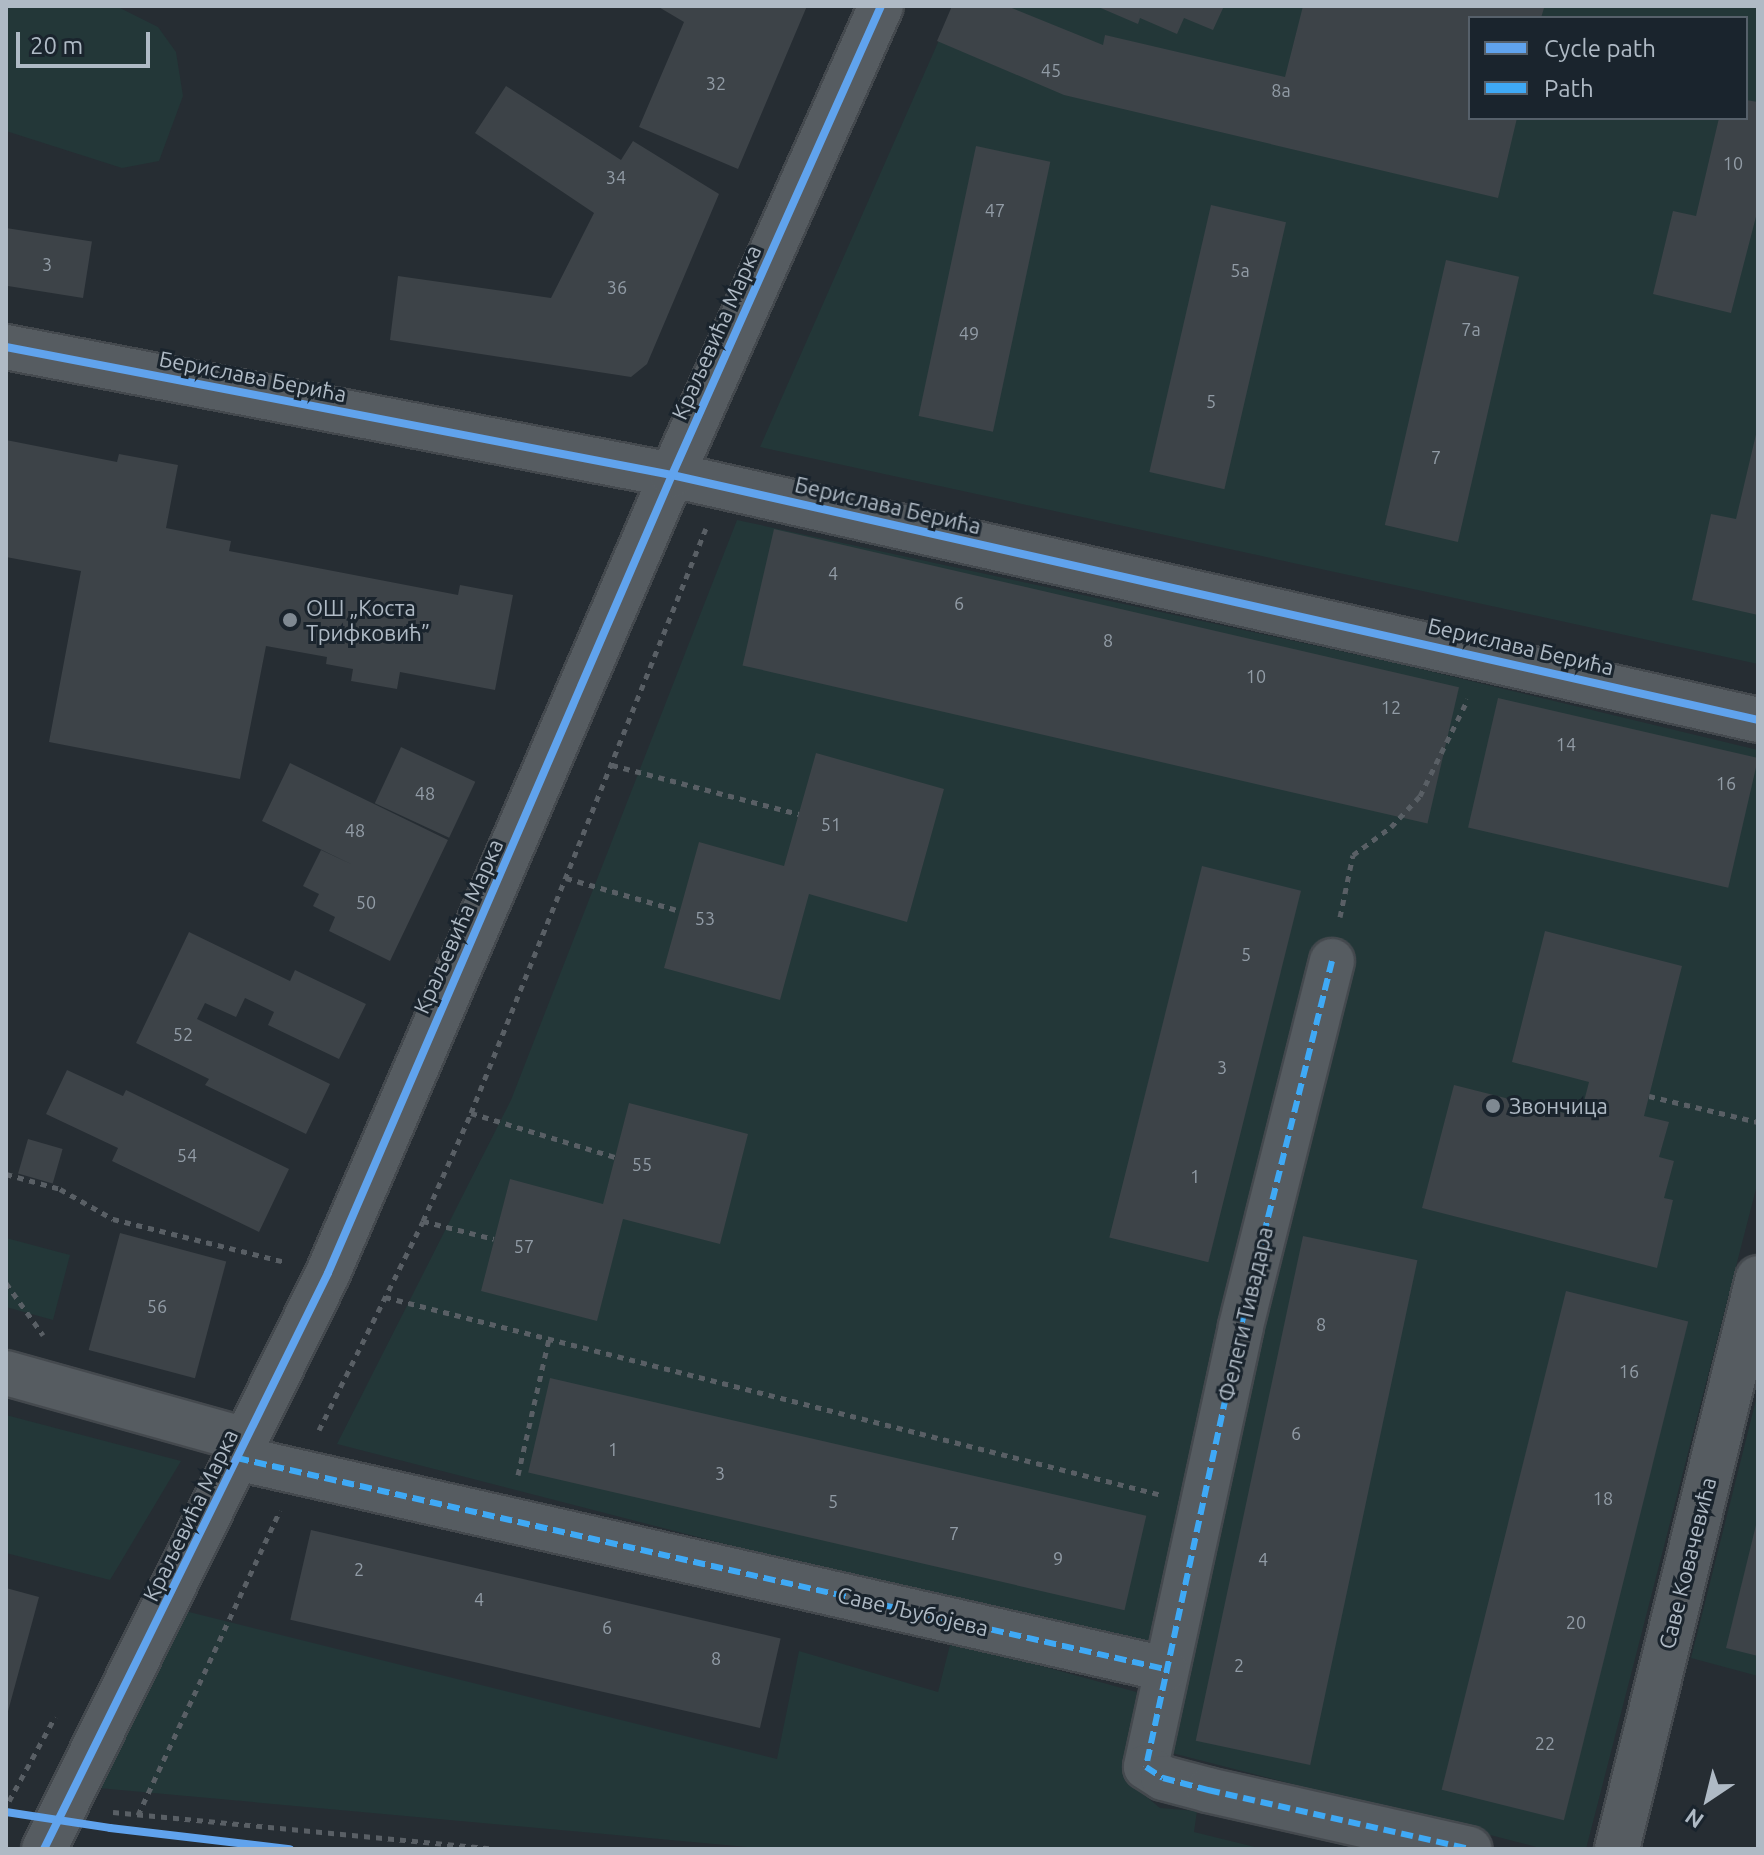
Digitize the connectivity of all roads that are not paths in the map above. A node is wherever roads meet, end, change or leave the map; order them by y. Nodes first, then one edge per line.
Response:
1 (881, 6) edge
2 (6, 347) edge
3 (672, 475) junction
4 (1758, 720) edge
5 (1332, 961) road end
6 (1758, 1278) edge
7 (6, 1373) edge
8 (242, 1449) junction
9 (1165, 1669) junction
10 (44, 1849) edge
11 (1469, 1849) edge
12 (1617, 1849) edge

1 - 3 street, Краљевића Марка
2 - 3 street, Берислава Берића
3 - 4 street, Берислава Берића
3 - 8 street, Краљевића Марка
5 - 9 street, Фелеги Тивадара
6 - 12 street, Саве Ковачевића
7 - 8 street, Саве Љубојева
8 - 9 street, Саве Љубојева
8 - 10 street, Краљевића Марка
9 - 11 street

